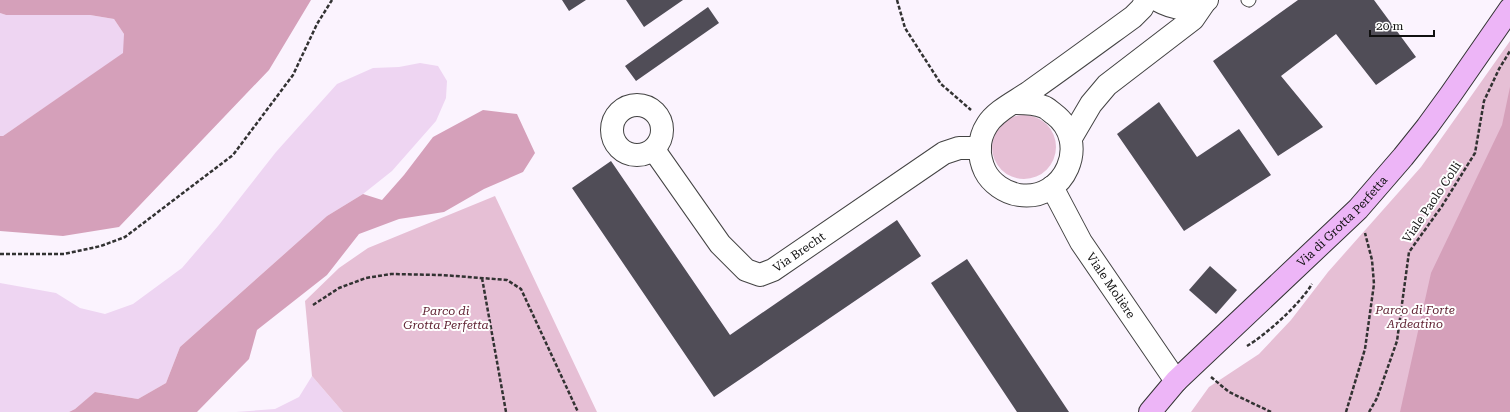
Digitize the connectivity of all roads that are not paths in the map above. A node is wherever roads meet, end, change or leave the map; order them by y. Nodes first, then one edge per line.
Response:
1 (1146, 0) edge
2 (1157, 0) edge
3 (1246, 0) edge
4 (1250, 0) edge
5 (1206, 1) edge
6 (1510, 9) edge
7 (1014, 103) junction
8 (1071, 138) junction
9 (980, 148) junction
10 (654, 150) dead end
11 (1052, 187) junction
12 (1176, 381) junction
13 (1150, 412) edge

1 - 7 street
2 - 5 street
3 - 4 lane
5 - 8 street
6 - 12 street, Via di Grotta Perfetta
7 - 8 street
7 - 9 street
8 - 11 street
9 - 10 street, Via Brecht
9 - 11 street
11 - 12 street, Viale Molière
12 - 13 street, Via di Grotta Perfetta

